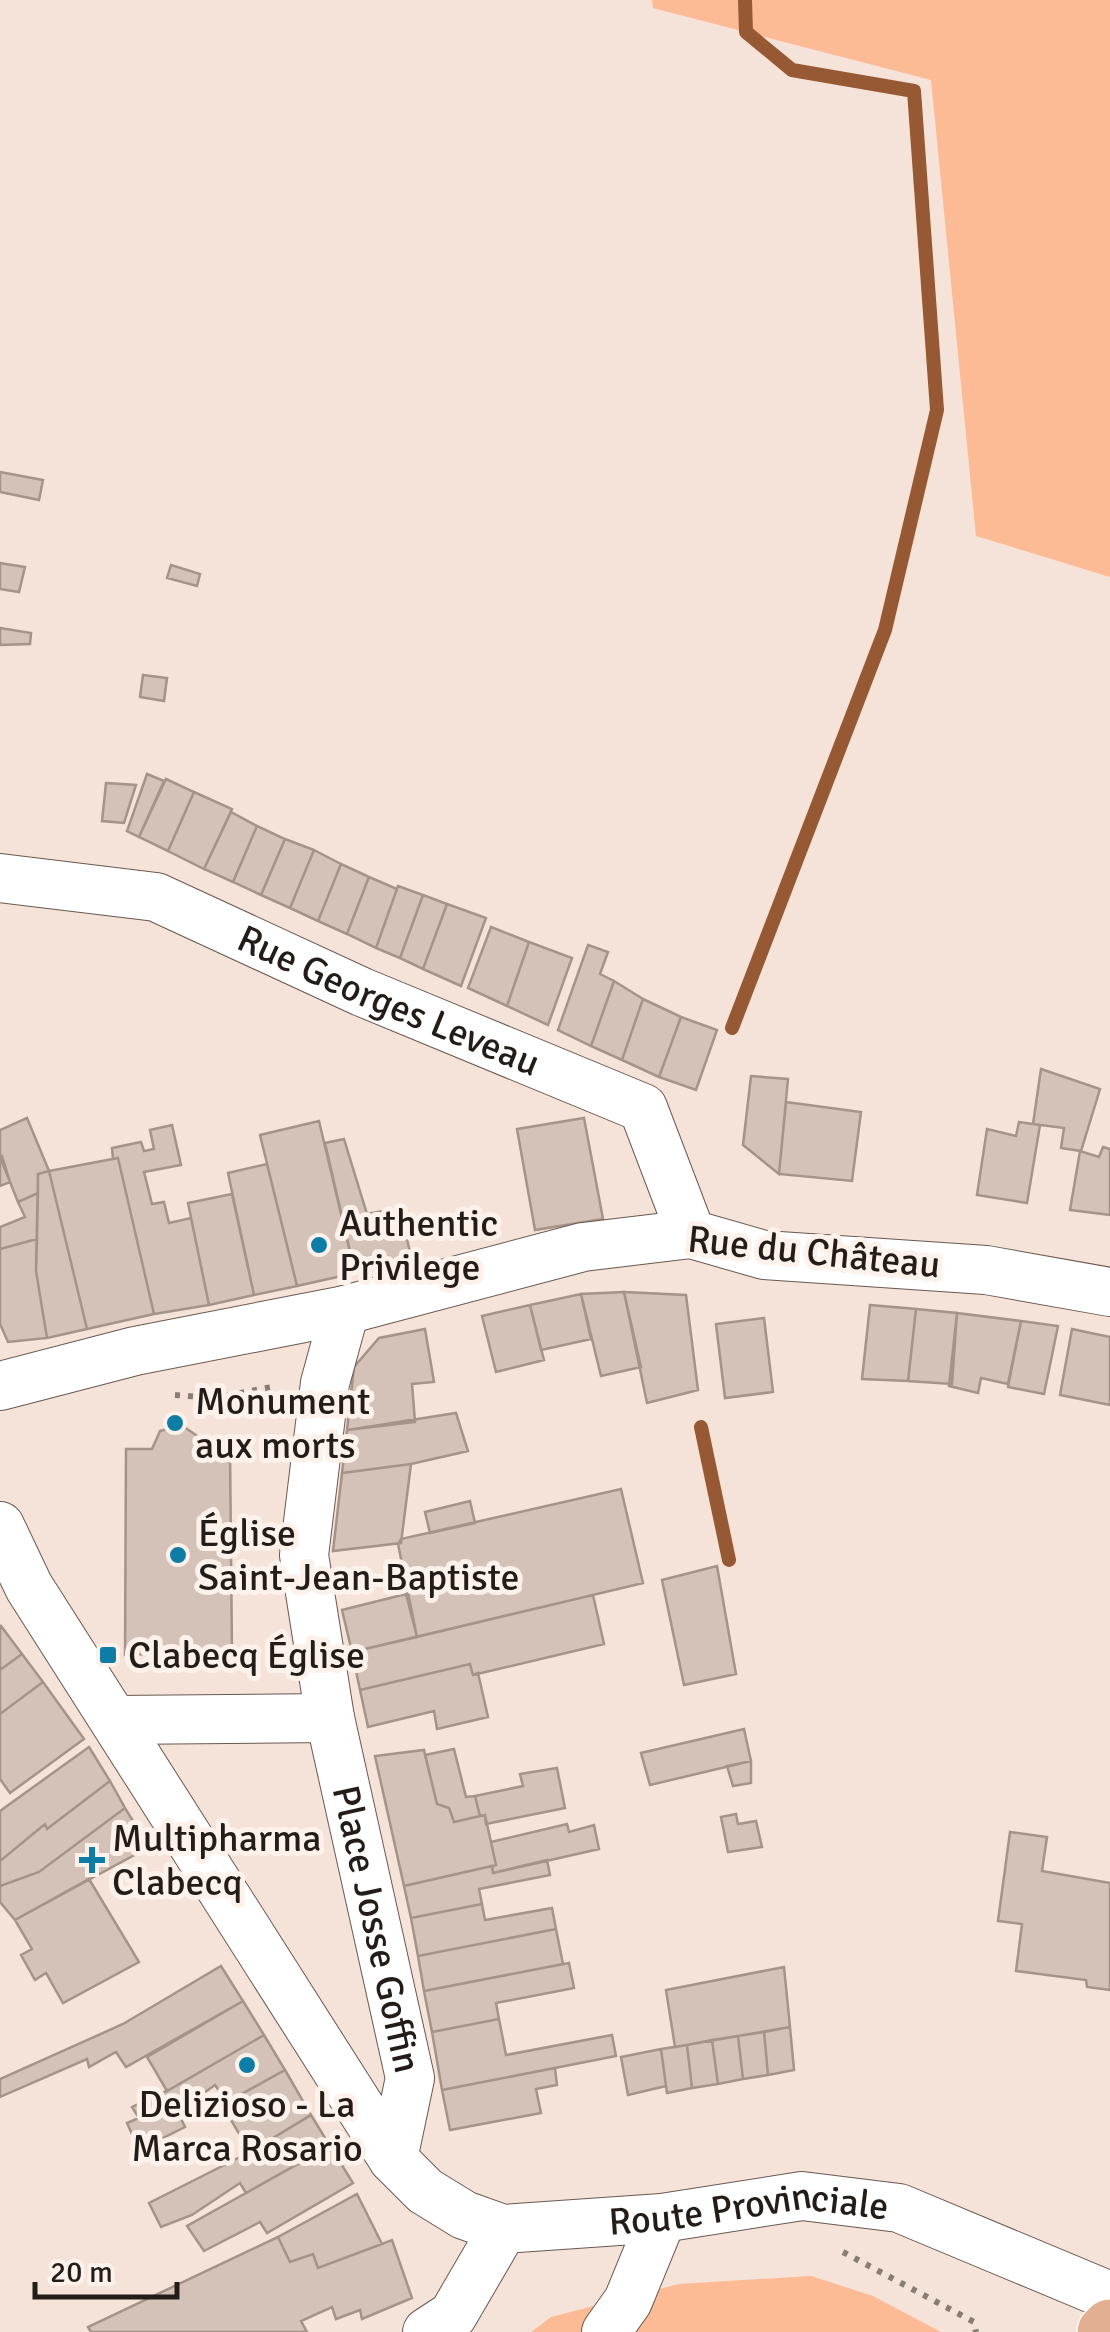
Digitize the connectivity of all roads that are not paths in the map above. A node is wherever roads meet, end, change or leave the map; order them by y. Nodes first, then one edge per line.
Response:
1 (0, 878) edge
2 (691, 1234) junction
3 (1110, 1292) edge
4 (345, 1310) junction
5 (0, 1386) edge
6 (0, 1526) edge
7 (330, 1718) junction
8 (116, 1720) junction
9 (393, 2159) junction
10 (662, 2218) junction
11 (503, 2229) junction
12 (1110, 2296) edge
13 (427, 2332) edge
14 (606, 2332) edge

1 - 2 street, Rue Georges Leveau
2 - 3 street, Rue du Château
2 - 4 street, Rue du Château
4 - 5 street
4 - 7 street, Place Josse Goffin
6 - 8 street, Place Josse Goffin
7 - 8 street
7 - 9 street, Place Josse Goffin
8 - 9 street, Place Josse Goffin
9 - 11 street, Route Provinciale
10 - 11 street, Route Provinciale
10 - 12 street, Route Provinciale
10 - 14 street
11 - 13 street

